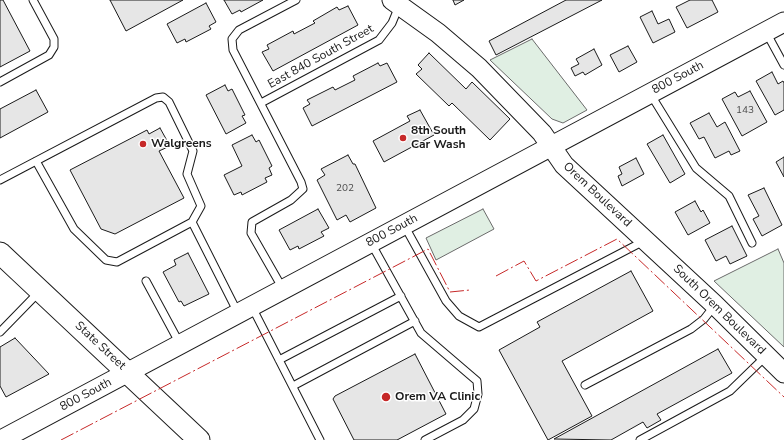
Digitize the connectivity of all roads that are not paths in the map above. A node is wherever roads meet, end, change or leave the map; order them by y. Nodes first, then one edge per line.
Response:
1 (33, 0) edge
2 (296, 0) edge
3 (395, 3) edge
4 (784, 22) edge
5 (766, 31) junction
6 (784, 65) edge
7 (0, 82) edge
8 (650, 92) junction
9 (261, 103) junction
10 (550, 146) junction
11 (36, 161) junction
12 (0, 180) edge
13 (192, 222) junction
14 (404, 224) junction
15 (370, 242) junction
16 (752, 243) dead end
17 (650, 244) junction
18 (0, 252) edge
19 (146, 281) dead end
20 (40, 290) junction
21 (283, 290) junction
22 (401, 296) junction
23 (715, 305) junction
24 (245, 310) junction
25 (415, 321) junction
26 (0, 332) edge
27 (181, 344) junction
28 (766, 356) junction
29 (279, 360) junction
30 (128, 373) junction
31 (784, 373) edge
32 (585, 385) dead end
33 (293, 386) junction
34 (1, 440) edge
35 (199, 440) edge
36 (320, 440) edge
37 (425, 440) edge
38 (640, 440) edge

1 - 7 lane
2 - 9 lane
3 - 9 lane, East 840 South Street
3 - 10 main road, Orem Boulevard
4 - 5 main road, 800 South
5 - 6 lane
5 - 8 main road, 800 South
8 - 10 main road, 800 South
8 - 16 lane
9 - 21 lane
10 - 14 main road, 800 South
10 - 17 main road, Orem Boulevard
11 - 12 lane
11 - 13 lane
11 - 13 lane
13 - 24 lane
14 - 15 main road, 800 South
14 - 17 lane
15 - 21 main road, 800 South
15 - 22 lane
17 - 23 main road, South Orem Boulevard
18 - 20 main road, State Street
19 - 27 lane
20 - 26 lane
20 - 30 main road, State Street
21 - 24 main road, 800 South
22 - 25 lane
22 - 29 lane
23 - 28 main road, South Orem Boulevard
23 - 32 lane
24 - 27 main road, 800 South
24 - 29 lane
25 - 33 lane
25 - 37 lane
27 - 30 main road, 800 South
28 - 31 main road, South Orem Boulevard
28 - 38 lane
29 - 33 lane
30 - 34 main road, 800 South
30 - 35 main road, State Street
33 - 36 lane

